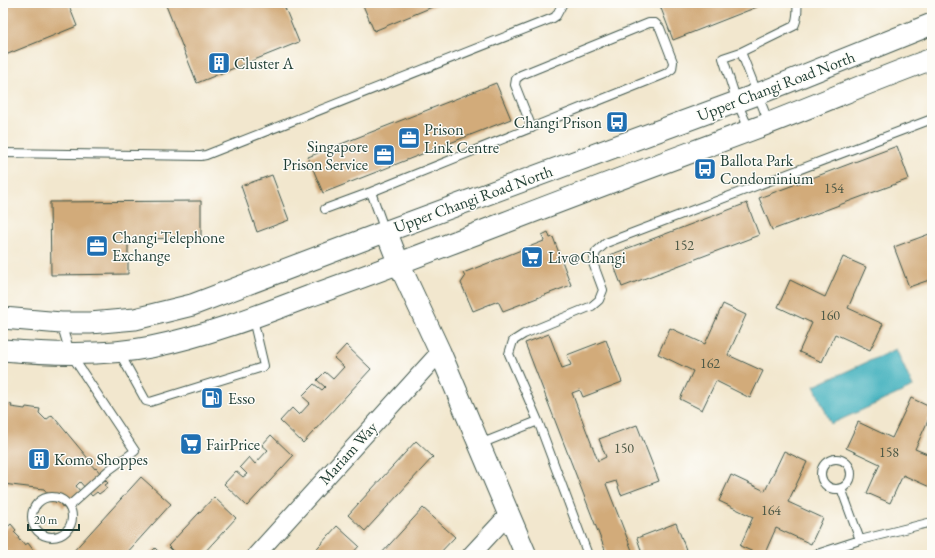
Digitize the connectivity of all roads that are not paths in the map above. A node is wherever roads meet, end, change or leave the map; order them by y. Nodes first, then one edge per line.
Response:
1 (563, 3) edge
2 (797, 5) edge
3 (932, 24) edge
4 (741, 52) junction
5 (932, 59) edge
6 (758, 94) junction
7 (738, 102) junction
8 (932, 118) edge
9 (769, 123) junction
10 (532, 128) junction
11 (750, 130) junction
12 (3, 153) edge
13 (371, 192) junction
14 (325, 209) dead end
15 (386, 231) junction
16 (399, 264) junction
17 (3, 318) edge
18 (252, 318) junction
19 (61, 323) junction
20 (3, 350) edge
21 (118, 351) junction
22 (440, 352) junction
23 (70, 353) junction
24 (538, 421) junction
25 (479, 444) junction
26 (841, 488) dead end
27 (69, 506) junction
28 (509, 514) junction
29 (932, 522) edge
30 (860, 540) junction
31 (256, 555) edge
32 (471, 555) edge
33 (526, 555) edge
34 (588, 555) edge
35 (814, 555) edge

1 - 12 lane
2 - 4 lane
3 - 6 street, Upper Changi Road North
4 - 6 lane
4 - 7 lane
5 - 9 street, Upper Changi Road North
6 - 7 street, Upper Changi Road North
6 - 9 lane
7 - 11 lane
7 - 15 street, Upper Changi Road North
8 - 24 lane
9 - 11 street, Upper Changi Road North
10 - 10 lane
10 - 13 lane
11 - 16 street, Upper Changi Road North
13 - 14 lane
13 - 15 lane
15 - 16 street
15 - 19 street, Upper Changi Road North
16 - 18 street, Upper Changi Road North
16 - 22 street
17 - 19 street, Upper Changi Road North
18 - 21 street, Upper Changi Road North
18 - 21 lane
19 - 23 lane
20 - 23 street, Upper Changi Road North
21 - 23 street, Upper Changi Road North
22 - 25 street
22 - 31 street, Mariam Way
23 - 27 lane
24 - 25 lane
24 - 34 lane
25 - 28 street
26 - 30 lane
27 - 27 lane
28 - 32 street
28 - 33 street
29 - 30 lane
30 - 35 lane

